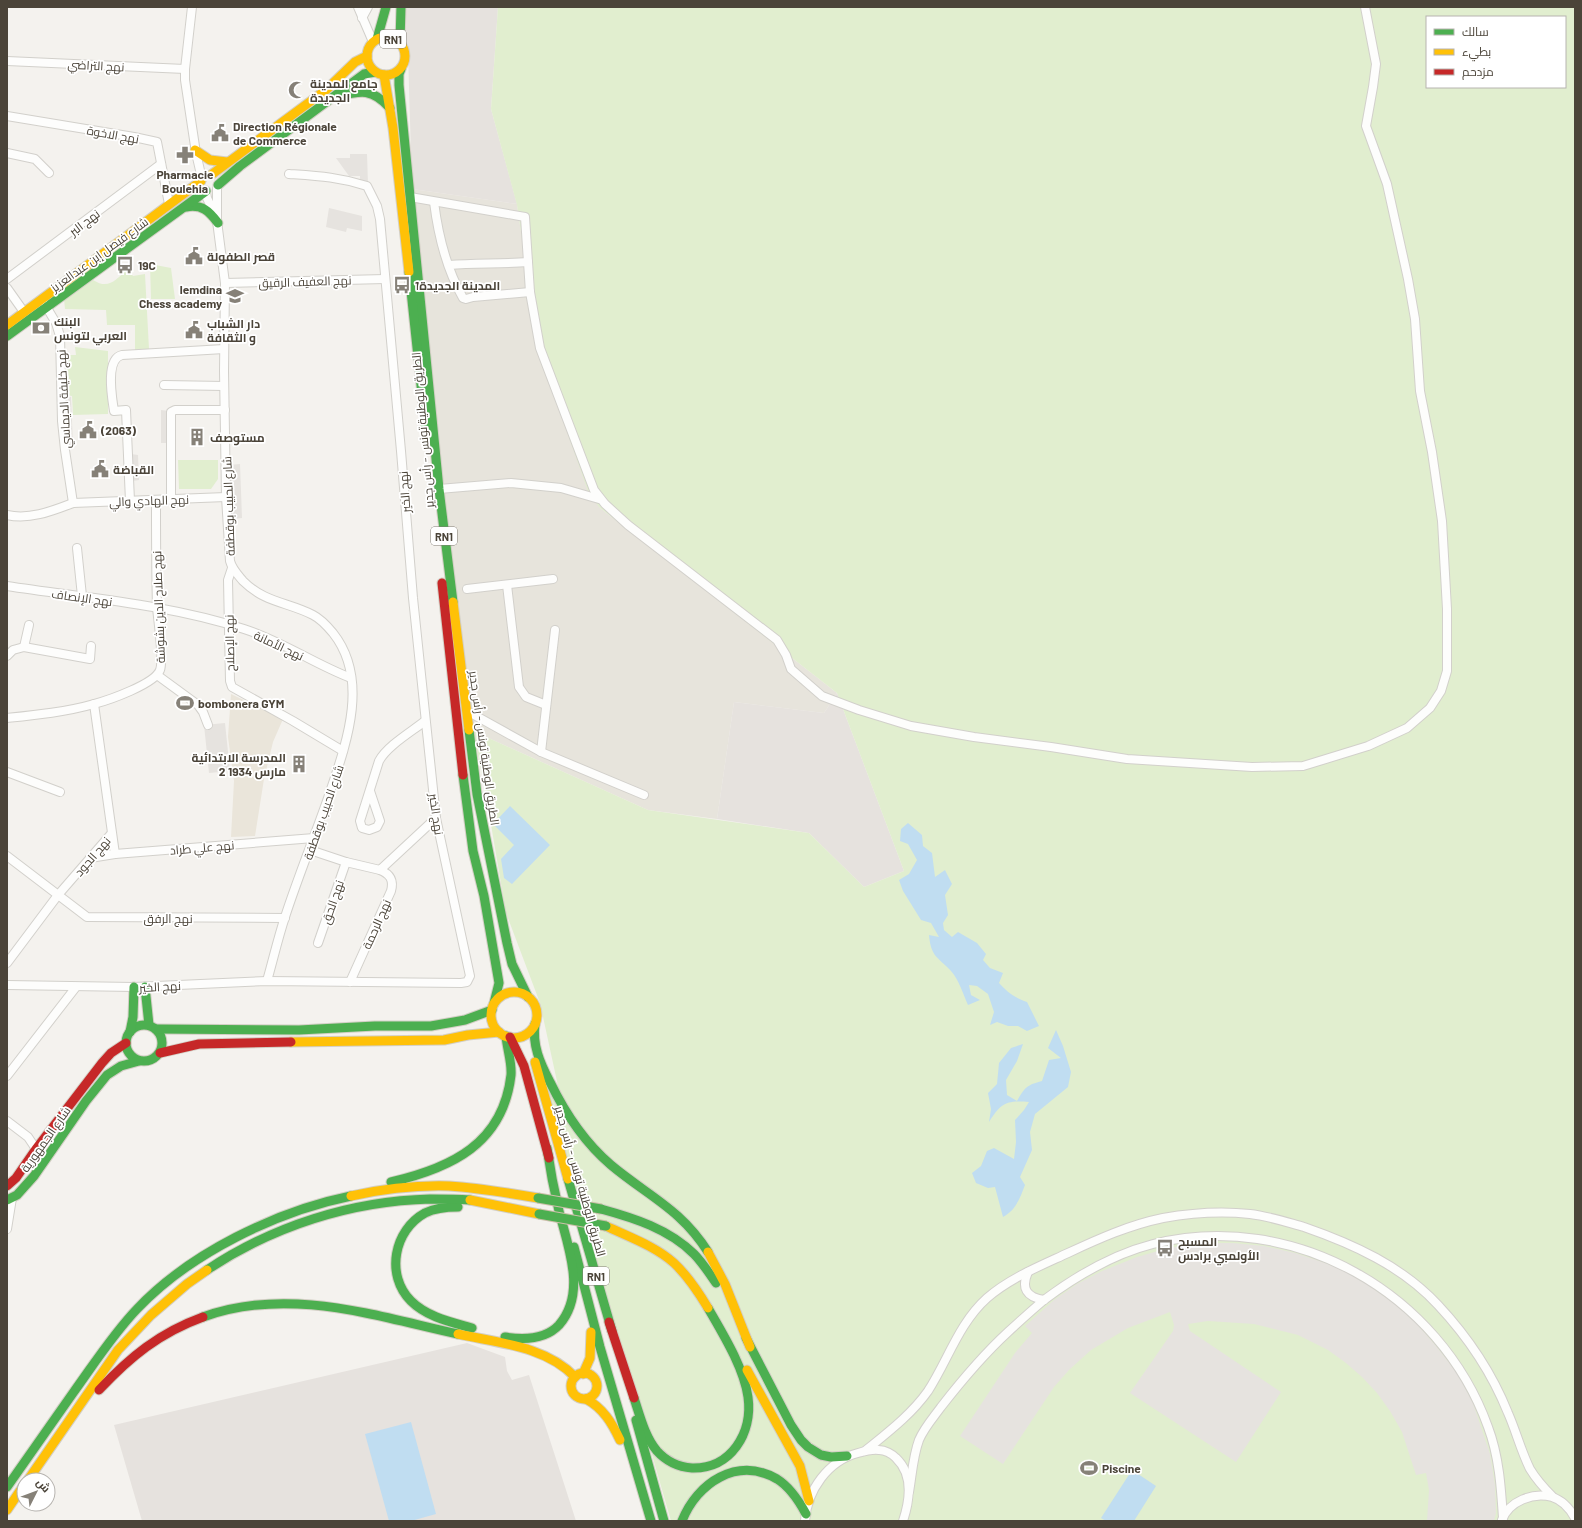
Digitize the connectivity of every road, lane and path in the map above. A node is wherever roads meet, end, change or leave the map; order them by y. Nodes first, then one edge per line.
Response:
1 (192, 7) edge
2 (358, 7) edge
3 (368, 7) edge
4 (386, 7) edge
5 (401, 7) edge
6 (1365, 7) edge
7 (362, 18) junction
8 (375, 41) junction
9 (400, 42) junction
10 (367, 56) junction
11 (7, 61) edge
12 (185, 69) junction
13 (401, 69) junction
14 (380, 74) junction
15 (334, 97) junction
16 (390, 108) junction
17 (7, 116) edge
18 (196, 151) junction
19 (7, 153) edge
20 (227, 162) junction
21 (161, 164) junction
22 (49, 173) dead end
23 (289, 174) dead end
24 (206, 177) junction
25 (217, 187) junction
26 (206, 192) junction
27 (410, 197) junction
28 (434, 202) junction
29 (169, 204) junction
30 (184, 208) junction
31 (218, 222) junction
32 (528, 262) junction
33 (449, 265) junction
34 (7, 279) edge
35 (385, 279) junction
36 (225, 283) junction
37 (7, 288) edge
38 (530, 292) junction
39 (44, 303) junction
40 (24, 312) junction
41 (7, 325) edge
42 (7, 336) edge
43 (224, 349) junction
44 (164, 385) dead end
45 (224, 386) junction
46 (225, 410) junction
47 (438, 488) junction
48 (226, 497) junction
49 (599, 499) junction
50 (156, 500) junction
51 (171, 500) junction
52 (130, 501) junction
53 (73, 503) junction
54 (7, 515) edge
55 (77, 548) dead end
56 (232, 568) junction
57 (553, 579) dead end
58 (507, 585) junction
59 (7, 586) edge
60 (467, 589) dead end
61 (82, 596) junction
62 (157, 608) junction
63 (229, 624) junction
64 (29, 625) dead end
65 (555, 630) dead end
66 (90, 646) dead end
67 (24, 647) junction
68 (7, 656) edge
69 (157, 675) junction
70 (352, 678) junction
71 (94, 704) junction
72 (546, 705) junction
73 (467, 711) junction
74 (7, 718) edge
75 (425, 721) junction
76 (208, 725) dead end
77 (343, 751) junction
78 (541, 752) junction
79 (7, 772) edge
80 (370, 791) dead end
81 (60, 792) dead end
82 (644, 795) dead end
83 (436, 818) junction
84 (112, 834) junction
85 (314, 838) junction
86 (310, 850) junction
87 (114, 854) junction
88 (7, 856) edge
89 (90, 858) junction
90 (346, 862) junction
91 (380, 870) junction
92 (58, 895) junction
93 (285, 918) junction
94 (318, 943) dead end
95 (7, 963) edge
96 (267, 981) junction
97 (350, 982) junction
98 (7, 986) edge
99 (134, 987) junction
100 (146, 987) junction
101 (76, 988) junction
102 (528, 997) junction
103 (493, 1006) junction
104 (152, 1027) junction
105 (532, 1028) junction
106 (130, 1032) junction
107 (505, 1035) junction
108 (126, 1042) junction
109 (160, 1053) junction
110 (139, 1061) junction
111 (7, 1076) edge
112 (7, 1121) edge
113 (546, 1148) junction
114 (36, 1149) junction
115 (7, 1186) edge
116 (10, 1199) edge
117 (333, 1200) junction
118 (512, 1208) junction
119 (606, 1226) junction
120 (7, 1229) edge
121 (1028, 1272) junction
122 (1044, 1300) junction
123 (592, 1317) junction
124 (610, 1322) junction
125 (750, 1347) junction
126 (579, 1375) junction
127 (586, 1399) junction
128 (64, 1406) junction
129 (75, 1413) junction
130 (67, 1424) junction
131 (865, 1451) junction
132 (847, 1456) junction
133 (34, 1472) edge
134 (7, 1487) edge
135 (909, 1492) junction
136 (16, 1497) edge
137 (1553, 1497) junction
138 (809, 1500) junction
139 (646, 1501) junction
140 (7, 1510) edge
141 (1572, 1511) edge
142 (805, 1518) edge
143 (1575, 1518) edge
144 (1503, 1519) edge
145 (651, 1521) edge
146 (664, 1521) edge
147 (682, 1521) edge
148 (903, 1521) edge

1 - 12 street
2 - 7 street
3 - 7 street
4 - 8 main road, RN1
5 - 9 main road, RN1
6 - 49 street
7 - 8 street
8 - 9 main road, RN1
8 - 10 main road, RN1
9 - 13 main road, RN1
10 - 14 main road, RN1
10 - 20 main road, شارع فيصل إبن عبدالعزيز
11 - 12 street, نهج التراضي
12 - 18 street
13 - 14 main road
13 - 27 main road, الطريق الوطنية تونس - رأس جدير / RN1
14 - 15 main road
14 - 16 main road, الطريق الوطنية تونس - رأس جدير / RN1
15 - 16 main road
15 - 25 main road
16 - 103 main road, الطريق الوطنية تونس - رأس جدير / RN1
17 - 21 street, نهج الاخوة
18 - 20 main road
18 - 24 street
19 - 22 street
20 - 24 main road, شارع فيصل إبن عبدالعزيز
21 - 29 street, نهج الاخوة
21 - 34 street, نهج البر
23 - 35 street, نهج الخير
24 - 25 main road
24 - 26 main road
24 - 29 main road, شارع فيصل إبن عبدالعزيز
25 - 26 main road
25 - 31 street, شارع الحبيب بوقطفة
26 - 30 main road, شارع فيصل إبن عبدالعزيز
26 - 31 street
27 - 28 street
27 - 47 main road, الطريق الوطنية تونس - رأس جدير / RN1
28 - 32 street
28 - 33 street
29 - 39 main road, شارع فيصل إبن عبدالعزيز
30 - 31 main road
30 - 39 main road, شارع فيصل إبن عبدالعزيز
31 - 36 street, شارع الحبيب بوقطفة
32 - 33 street
32 - 38 street
33 - 38 street
35 - 36 street, نهج العفيف الرقيق
35 - 75 street, نهج الخير
36 - 43 street, شارع الحبيب بوقطفة
37 - 40 street
38 - 49 street
39 - 40 main road, شارع فيصل إبن عبدالعزيز
39 - 42 main road, شارع فيصل إبن عبدالعزيز
39 - 53 street, نهج خليفة الديماسي
40 - 41 main road, شارع فيصل إبن عبدالعزيز
43 - 45 street, شارع الحبيب بوقطفة
43 - 52 street
44 - 45 street
45 - 46 street, شارع الحبيب بوقطفة
46 - 48 street, شارع الحبيب بوقطفة
46 - 51 street
47 - 49 street
47 - 73 main road, الطريق الوطنية تونس - رأس جدير / RN1
48 - 51 street, نهج الهادي والي
48 - 56 street, شارع الحبيب بوقطفة
50 - 51 street, نهج الهادي والي
50 - 52 street, نهج الهادي والي
50 - 62 street, نهج صلاح الدين بشوشة
52 - 53 street, نهج الهادي والي
53 - 54 street, نهج الهادي والي
55 - 61 street
56 - 63 street, نهج الإصلاح
56 - 70 street, شارع الحبيب بوقطفة
57 - 58 street
58 - 60 street
58 - 72 street
59 - 61 street, نهج الإنصاف
61 - 62 street, نهج الإنصاف
62 - 63 street, نهج الأمانة
62 - 69 street, نهج صلاح الدين بشوشة
63 - 70 street, نهج الأمانة
63 - 77 street, نهج الإصلاح
64 - 67 street
65 - 72 street
66 - 67 street
67 - 68 street
69 - 71 street, نهج صلاح الدين بشوشة
69 - 76 street
70 - 77 street, شارع الحبيب بوقطفة
71 - 74 street, نهج صلاح الدين بشوشة
71 - 84 street, نهج الجود
72 - 78 street
73 - 78 street
73 - 102 main road, الطريق الوطنية تونس - رأس جدير / RN1
75 - 80 street
75 - 83 street, نهج الخير
77 - 85 street, شارع الحبيب بوقطفة
78 - 82 street
79 - 81 street
83 - 91 street
83 - 97 street, نهج الخير
84 - 87 street
84 - 89 street, نهج الجود
85 - 86 street, شارع الحبيب بوقطفة
85 - 87 street, نهج علي طراد
86 - 90 street
86 - 93 street, شارع الحبيب بوقطفة
87 - 89 street, نهج علي طراد
88 - 92 street, نهج الرفق
89 - 92 street, نهج الجود
90 - 91 street
90 - 94 street, نهج الحق
91 - 97 street, نهج الرحمة
92 - 93 street, نهج الرفق
92 - 95 street, نهج الجود
93 - 96 street, شارع الحبيب بوقطفة
96 - 97 street, نهج الخير
96 - 100 street, نهج الخير
98 - 101 street, نهج الخير
99 - 100 street, نهج الخير
99 - 101 street, نهج الخير
99 - 106 main road
100 - 104 main road
101 - 111 street
102 - 103 main road
102 - 105 main road, RN1
103 - 104 main road
103 - 107 main road, RN1
104 - 106 main road
104 - 109 main road
105 - 107 main road
105 - 124 main road, الطريق الوطنية تونس - رأس جدير / RN1
105 - 125 main road
106 - 108 main road
107 - 109 main road
107 - 113 main road, الطريق الوطنية تونس - رأس جدير / RN1
107 - 117 main road
108 - 110 main road
108 - 114 main road
109 - 110 main road
110 - 116 main road, شارع الجمهورية
112 - 114 street
113 - 118 main road
113 - 123 main road, الطريق الوطنية تونس - رأس جدير / RN1
114 - 115 main road
116 - 120 street
117 - 125 main road, bridge
117 - 128 main road
118 - 119 main road, bridge
118 - 129 main road
119 - 124 main road
119 - 138 main road
121 - 122 street
121 - 131 street
121 - 137 street
122 - 135 street
122 - 144 street
123 - 126 main road
123 - 139 main road, الطريق الوطنية تونس - رأس جدير / RN1
124 - 146 main road, الطريق الوطنية تونس - رأس جدير / RN1
125 - 132 main road
126 - 127 main road
126 - 127 main road
126 - 130 main road
127 - 139 main road
128 - 129 main road
128 - 134 main road
129 - 130 main road
130 - 133 main road
131 - 132 street
131 - 135 street
132 - 138 street
135 - 148 street
136 - 140 main road
137 - 141 street
137 - 144 street
138 - 142 street
139 - 145 main road, الطريق الوطنية تونس - رأس جدير / RN1
141 - 143 street
142 - 147 main road

